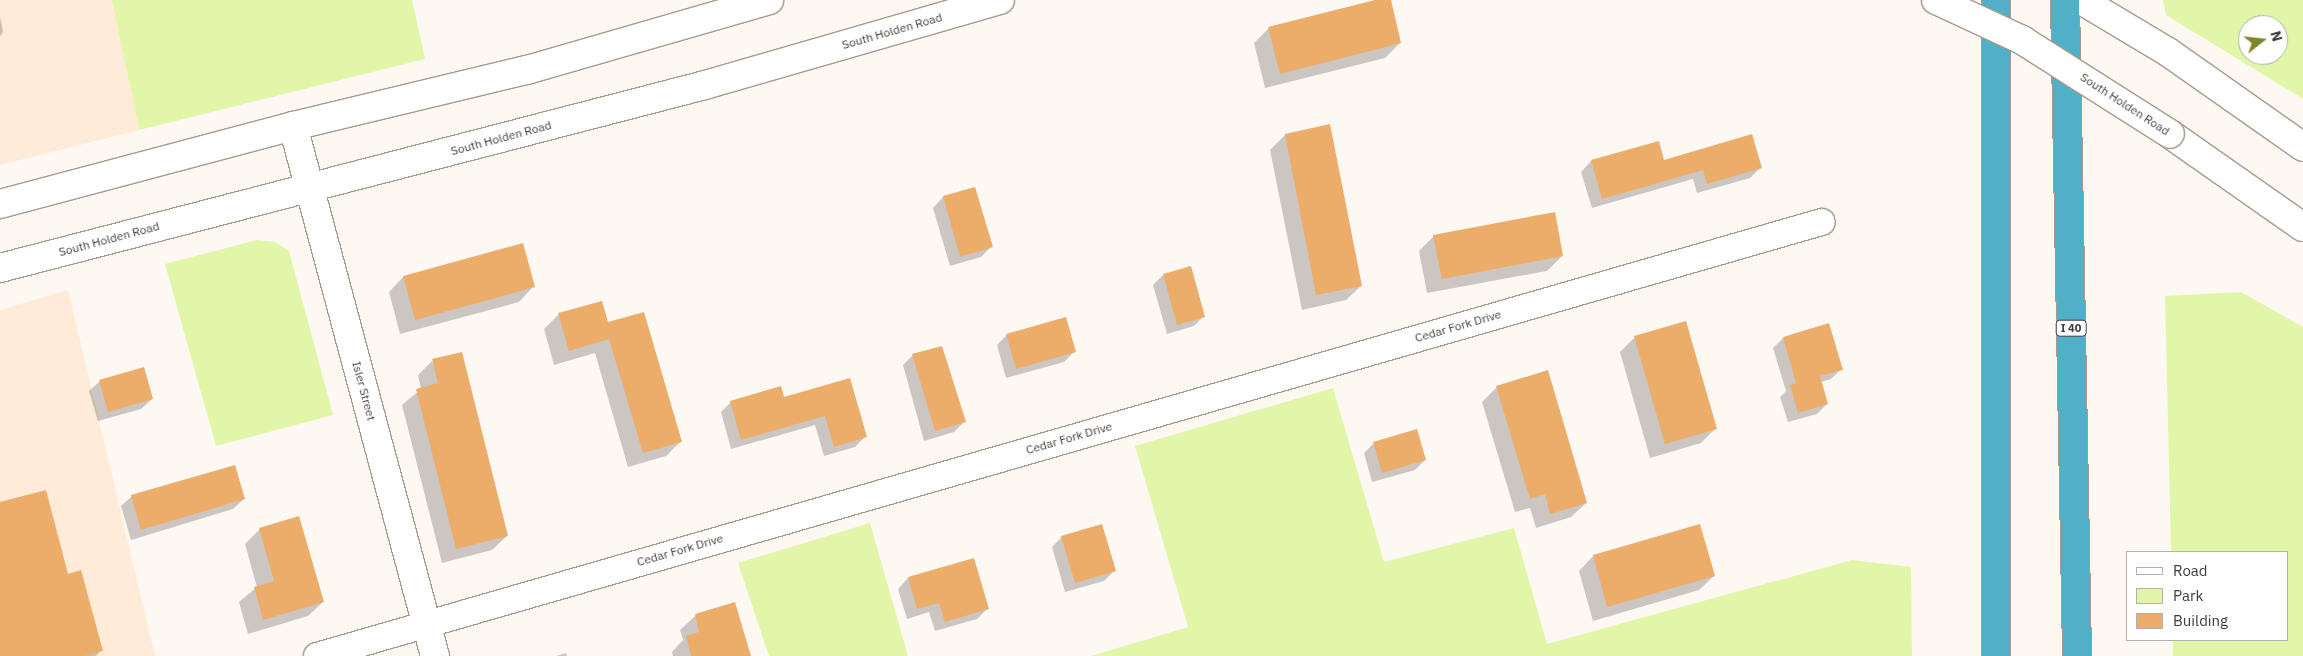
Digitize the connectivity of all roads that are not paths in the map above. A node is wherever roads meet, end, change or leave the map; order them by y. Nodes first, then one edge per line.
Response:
1 (769, 0) edge
2 (1000, 0) edge
3 (1936, 0) edge
4 (1996, 0) edge
5 (2065, 0) edge
6 (2081, 0) edge
7 (293, 126) junction
8 (2303, 146) edge
9 (309, 188) junction
10 (0, 204) edge
11 (1822, 222) dead end
12 (2303, 227) edge
13 (0, 268) edge
14 (426, 623) junction
15 (317, 656) edge
16 (435, 656) edge
17 (1996, 656) edge
18 (2077, 656) edge

1 - 7 main road
2 - 9 main road, South Holden Road
3 - 12 main road, South Holden Road, bridge
4 - 17 highway
5 - 18 highway, I 40
6 - 8 main road
7 - 9 main road, Isler Street
7 - 10 main road
9 - 13 main road, South Holden Road
9 - 14 main road, Isler Street
11 - 14 street, Cedar Fork Drive
14 - 15 street, Cedar Fork Drive
14 - 16 main road, Isler Street

